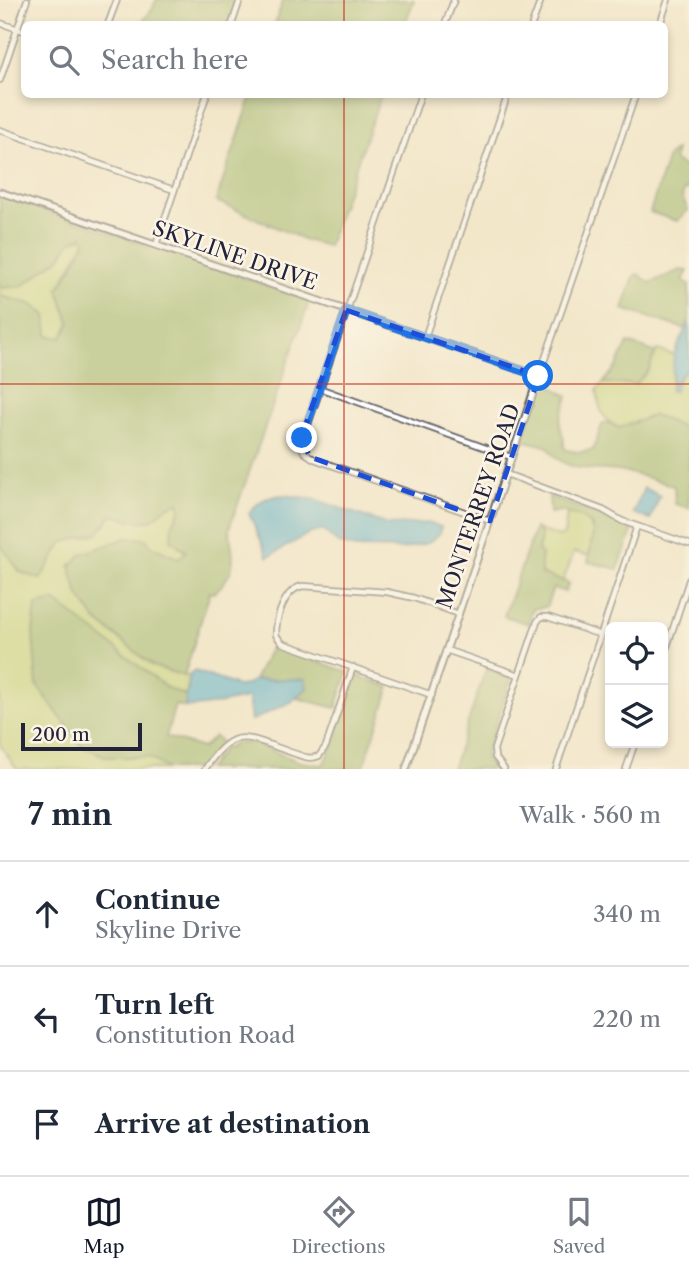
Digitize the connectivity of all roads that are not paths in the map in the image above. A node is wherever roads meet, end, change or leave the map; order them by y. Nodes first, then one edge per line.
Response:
1 (27, 0) edge
2 (117, 0) edge
3 (240, 0) edge
4 (454, 0) edge
5 (541, 0) edge
6 (668, 0) edge
7 (109, 21) edge
8 (233, 21) edge
9 (446, 21) edge
10 (533, 21) edge
11 (661, 21) edge
12 (0, 23) edge
13 (18, 29) junction
14 (21, 30) edge
15 (0, 80) edge
16 (206, 98) edge
17 (420, 98) edge
18 (507, 98) edge
19 (635, 98) edge
20 (0, 130) edge
21 (174, 190) junction
22 (0, 192) edge
23 (156, 245) junction
24 (346, 310) junction
25 (425, 337) junction
26 (538, 376) junction
27 (320, 388) junction
28 (511, 457) junction
29 (506, 474) junction
30 (490, 521) junction
31 (637, 526) junction
32 (689, 544) edge
33 (689, 580) edge
34 (459, 614) junction
35 (601, 635) junction
36 (668, 644) edge
37 (446, 650) junction
38 (353, 667) junction
39 (519, 675) junction
40 (432, 695) junction
41 (633, 748) edge
42 (205, 769) edge
43 (407, 769) edge
44 (504, 769) edge
45 (556, 769) edge
46 (626, 769) edge

1 - 13 street
2 - 7 street
3 - 8 street
4 - 9 street
5 - 10 street
6 - 11 street
12 - 13 street
13 - 14 street
13 - 15 street
16 - 21 street
17 - 24 street
18 - 25 street
19 - 26 street, MONTERREY ROAD
20 - 21 street
21 - 23 street
22 - 23 street, SKYLINE DRIVE
23 - 24 street, SKYLINE DRIVE
24 - 25 street, SKYLINE DRIVE
24 - 27 street
25 - 26 street, SKYLINE DRIVE
26 - 28 street, MONTERREY ROAD
27 - 28 street
27 - 30 street
28 - 29 street, MONTERREY ROAD
29 - 30 street, MONTERREY ROAD
29 - 31 street
30 - 34 street, MONTERREY ROAD
31 - 32 street
31 - 35 street
33 - 36 street
34 - 37 street, MONTERREY ROAD
34 - 38 street
35 - 39 street
35 - 45 street
37 - 39 street
37 - 40 street, MONTERREY ROAD
38 - 40 street
38 - 42 street
39 - 44 street
40 - 43 street, MONTERREY ROAD
41 - 46 street

